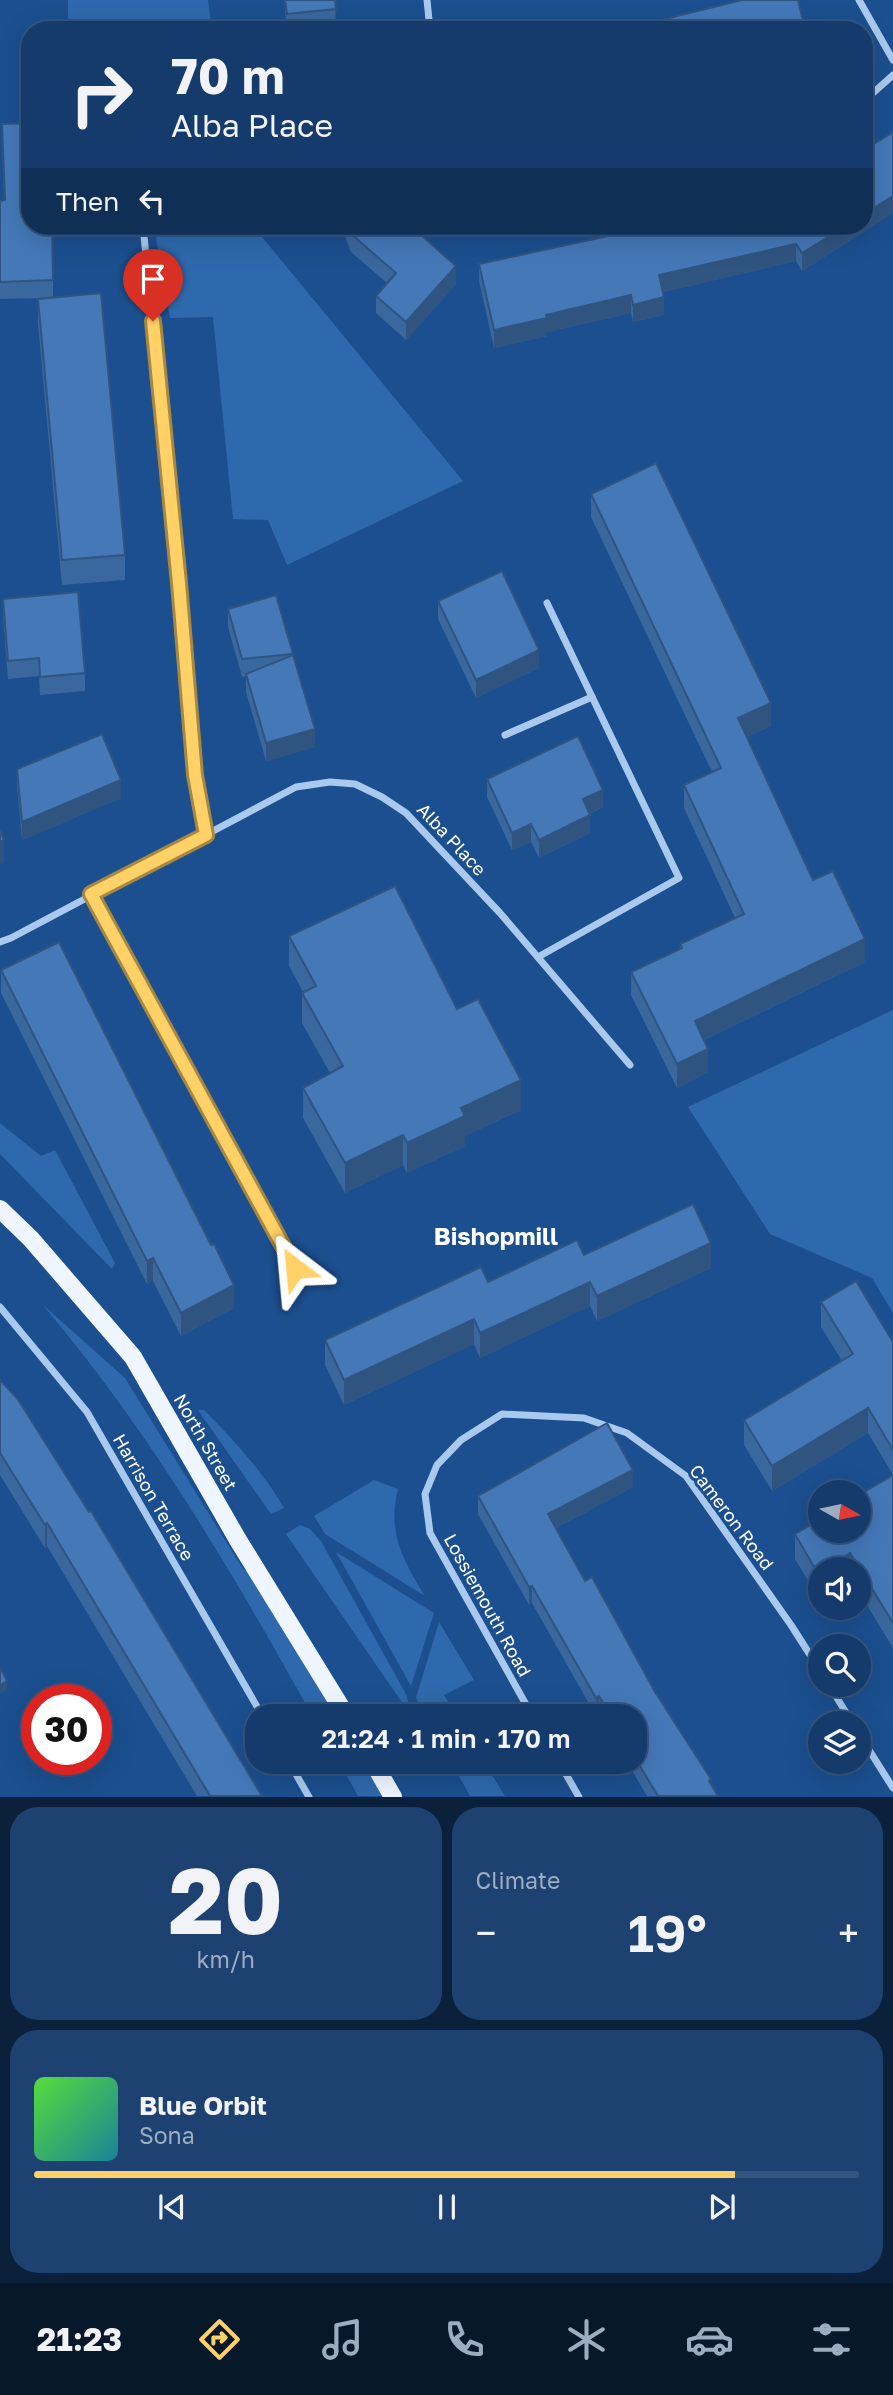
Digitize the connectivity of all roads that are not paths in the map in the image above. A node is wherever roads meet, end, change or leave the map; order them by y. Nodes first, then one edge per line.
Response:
1 (427, 0) edge
2 (859, 0) edge
3 (429, 21) edge
4 (871, 21) edge
5 (873, 25) edge
6 (893, 60) edge
7 (893, 75) edge
8 (873, 94) edge
9 (144, 235) edge
10 (547, 603) dead end
11 (592, 697) junction
12 (505, 736) dead end
13 (206, 835) junction
14 (91, 894) junction
15 (0, 942) edge
16 (538, 957) junction
17 (630, 1065) dead end
18 (0, 1209) edge
19 (295, 1268) dead end
20 (0, 1307) edge
21 (502, 1414) joint
22 (808, 1652) edge
23 (255, 1704) edge
24 (338, 1704) edge
25 (526, 1704) edge
26 (871, 1753) edge
27 (296, 1774) edge
28 (380, 1774) edge
29 (566, 1774) edge
30 (893, 1788) edge
31 (309, 1797) edge
32 (393, 1797) edge
33 (579, 1797) edge

1 - 3 street
2 - 4 street
5 - 6 street
7 - 8 street
9 - 13 street
10 - 11 street
11 - 12 street
11 - 16 street
13 - 14 street, Alba Place
13 - 16 street, Alba Place
14 - 15 street, Alba Place
14 - 19 street
16 - 17 street, Alba Place
18 - 24 main road, North Street
20 - 23 street, Harrison Terrace
21 - 22 street, Cameron Road
21 - 25 street, Lossiemouth Road
26 - 30 street
27 - 31 street
28 - 32 main road
29 - 33 street

